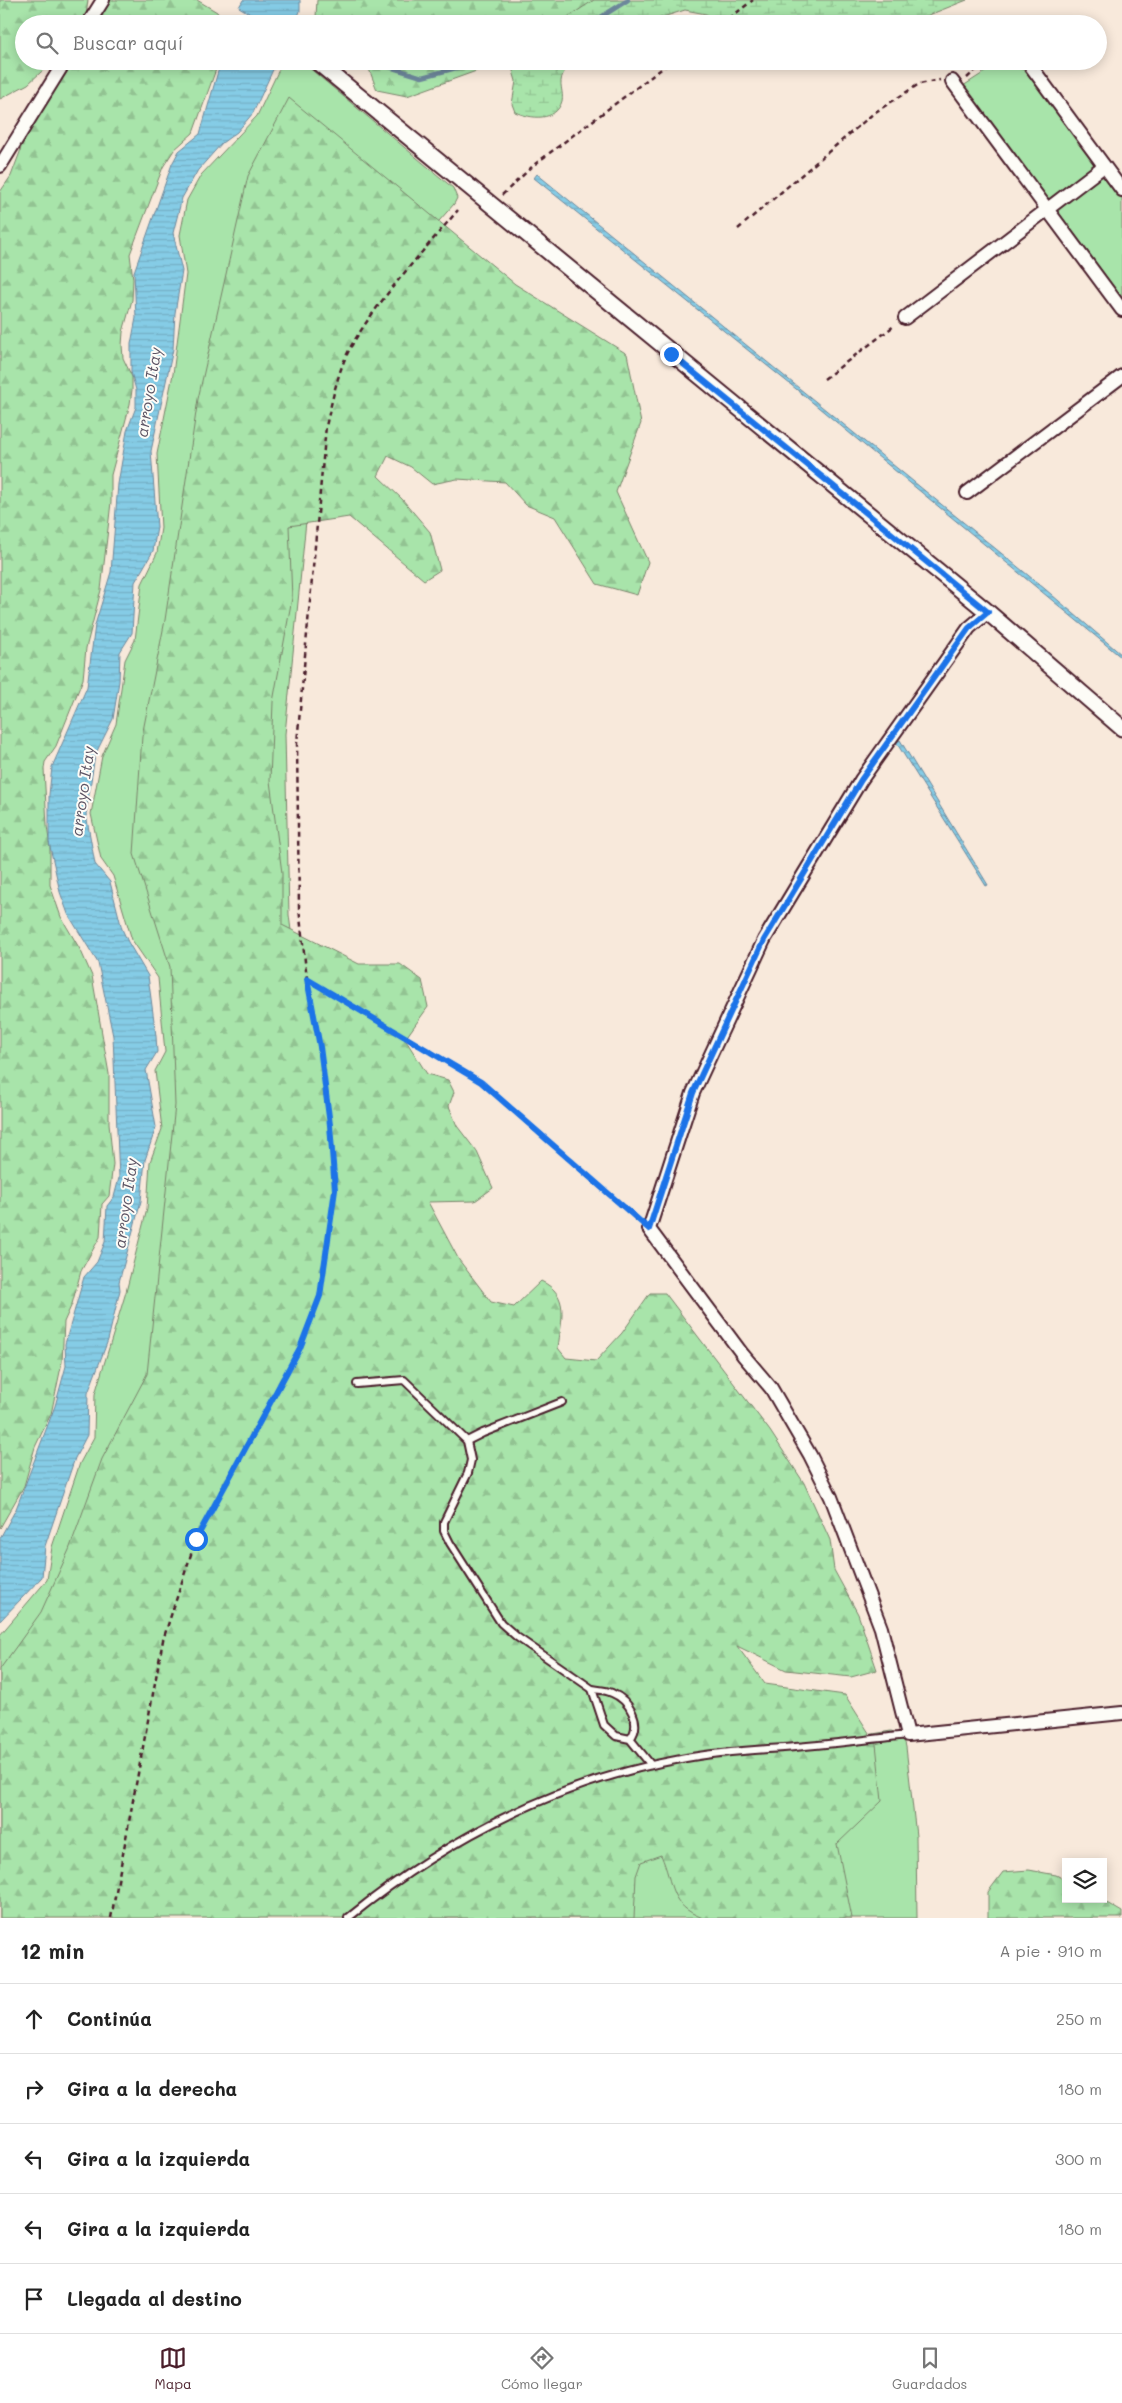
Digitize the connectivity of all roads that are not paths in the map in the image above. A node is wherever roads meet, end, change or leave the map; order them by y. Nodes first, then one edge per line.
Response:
1 (103, 0) edge
2 (94, 15) edge
3 (59, 70) edge
4 (327, 70) edge
5 (1034, 70) edge
6 (952, 80) dead end
7 (0, 166) edge
8 (1104, 166) junction
9 (1122, 190) edge
10 (1047, 209) junction
11 (1122, 310) edge
12 (905, 318) road end
13 (1122, 376) edge
14 (967, 493) dead end
15 (988, 612) junction
16 (1122, 728) edge
17 (357, 1384) dead end
18 (562, 1402) dead end
19 (467, 1441) junction
20 (592, 1689) junction
21 (1122, 1712) edge
22 (908, 1735) junction
23 (630, 1739) junction
24 (651, 1765) junction
25 (348, 1918) edge

1 - 2 street
3 - 7 street
4 - 15 street
5 - 8 street
6 - 10 street
8 - 9 street
8 - 10 street
10 - 11 street
10 - 12 street
13 - 14 street
15 - 16 street
15 - 22 street
17 - 19 lane
18 - 19 lane
19 - 20 lane
20 - 23 lane
20 - 23 lane
21 - 22 street
22 - 24 lane
23 - 24 lane
24 - 25 lane

